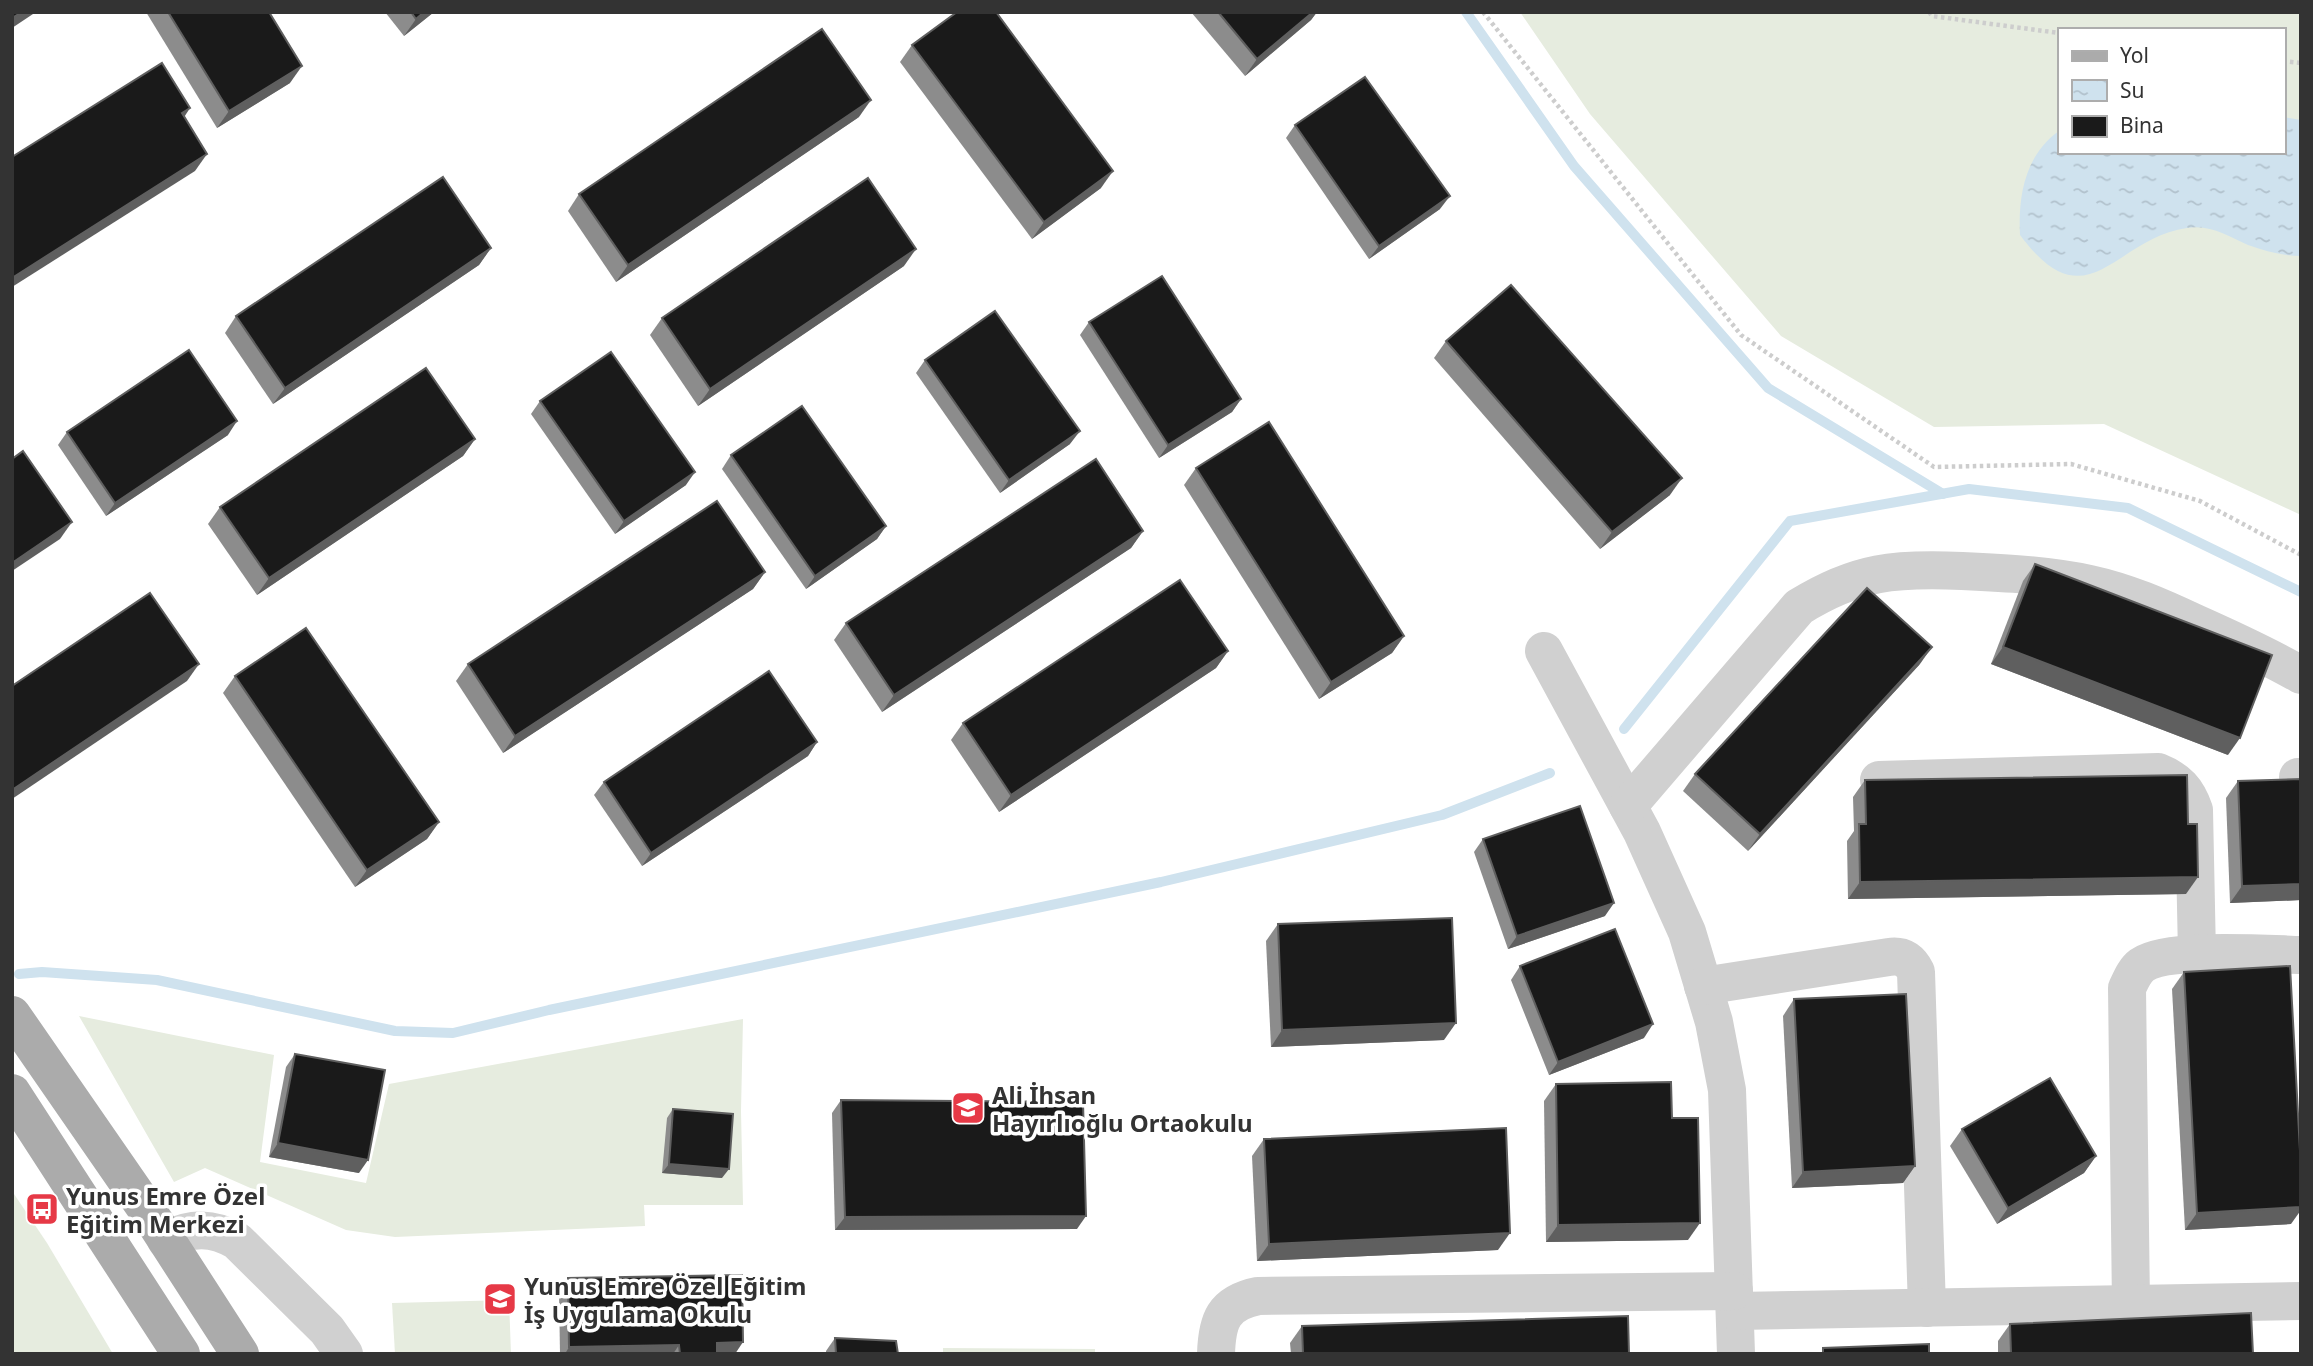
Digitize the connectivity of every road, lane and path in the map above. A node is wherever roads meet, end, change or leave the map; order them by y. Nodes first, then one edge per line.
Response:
1 (1482, 12) edge
2 (1929, 12) edge
3 (2058, 33) edge
4 (2301, 555) edge
5 (1544, 652) dead end
6 (2301, 675) edge
7 (1879, 780) edge
8 (1629, 806) junction
9 (2197, 955) junction
10 (2301, 955) edge
11 (1703, 986) junction
12 (12, 1015) edge
13 (12, 1093) edge
14 (166, 1240) junction
15 (1734, 1301) junction
16 (2301, 1301) edge
17 (2131, 1305) junction
18 (1927, 1308) junction
19 (181, 1354) edge
20 (240, 1354) edge
21 (344, 1354) edge
22 (1216, 1354) edge
23 (1736, 1354) edge

1 - 4 path
2 - 3 path
5 - 8 street
6 - 8 street
7 - 9 street
8 - 11 street
9 - 10 street
9 - 17 street
11 - 15 street
11 - 18 street
12 - 14 main road
13 - 19 main road
14 - 20 main road
14 - 21 street
15 - 18 street
15 - 22 street
15 - 23 street
16 - 17 street
17 - 18 street

